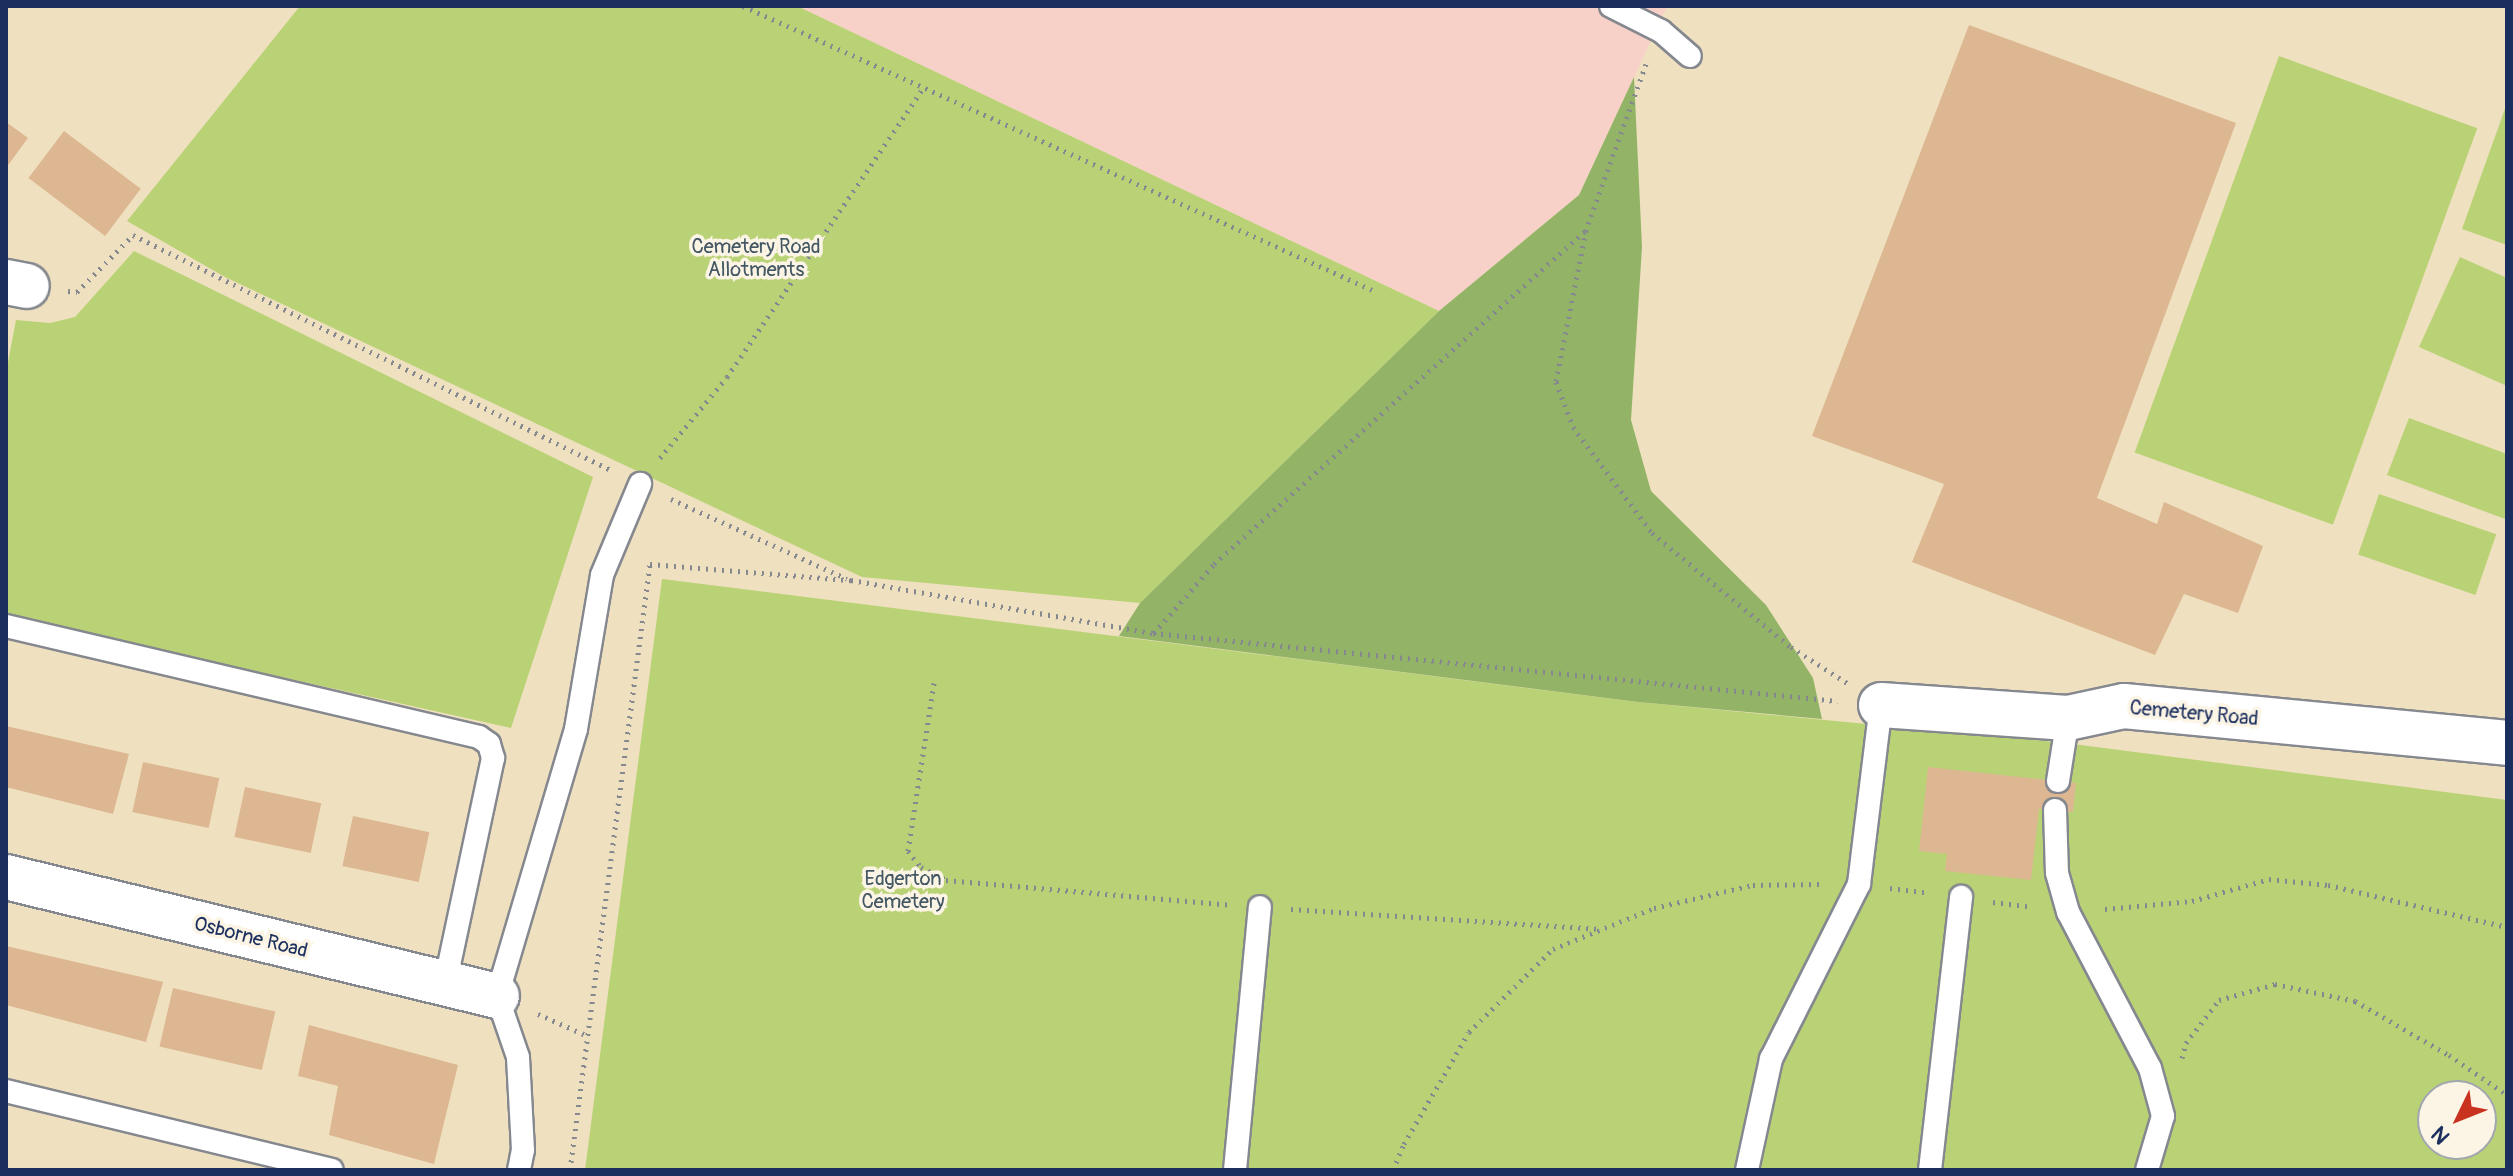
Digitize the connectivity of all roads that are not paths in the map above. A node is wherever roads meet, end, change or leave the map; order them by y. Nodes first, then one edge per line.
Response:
1 (1611, 6) edge
2 (1690, 56) dead end
3 (640, 484) road end
4 (6, 626) edge
5 (1881, 705) joint
6 (2068, 718) junction
7 (2507, 743) edge
8 (2058, 781) dead end
9 (2055, 810) dead end
10 (6, 877) edge
11 (1961, 897) dead end
12 (1260, 907) road end
13 (445, 984) junction
14 (497, 996) junction
15 (6, 1091) edge
16 (1749, 1167) edge
17 (332, 1170) edge
18 (519, 1170) edge
19 (1235, 1170) edge
20 (1930, 1170) edge
21 (2147, 1170) edge

1 - 2 lane
3 - 14 lane
4 - 13 lane
5 - 6 street, Cemetery Road
5 - 16 lane
6 - 7 street, Cemetery Road
6 - 8 lane
9 - 21 lane
10 - 13 street, Osborne Road
11 - 20 lane
12 - 19 lane
13 - 14 street, Osborne Road
14 - 18 lane
15 - 17 lane

